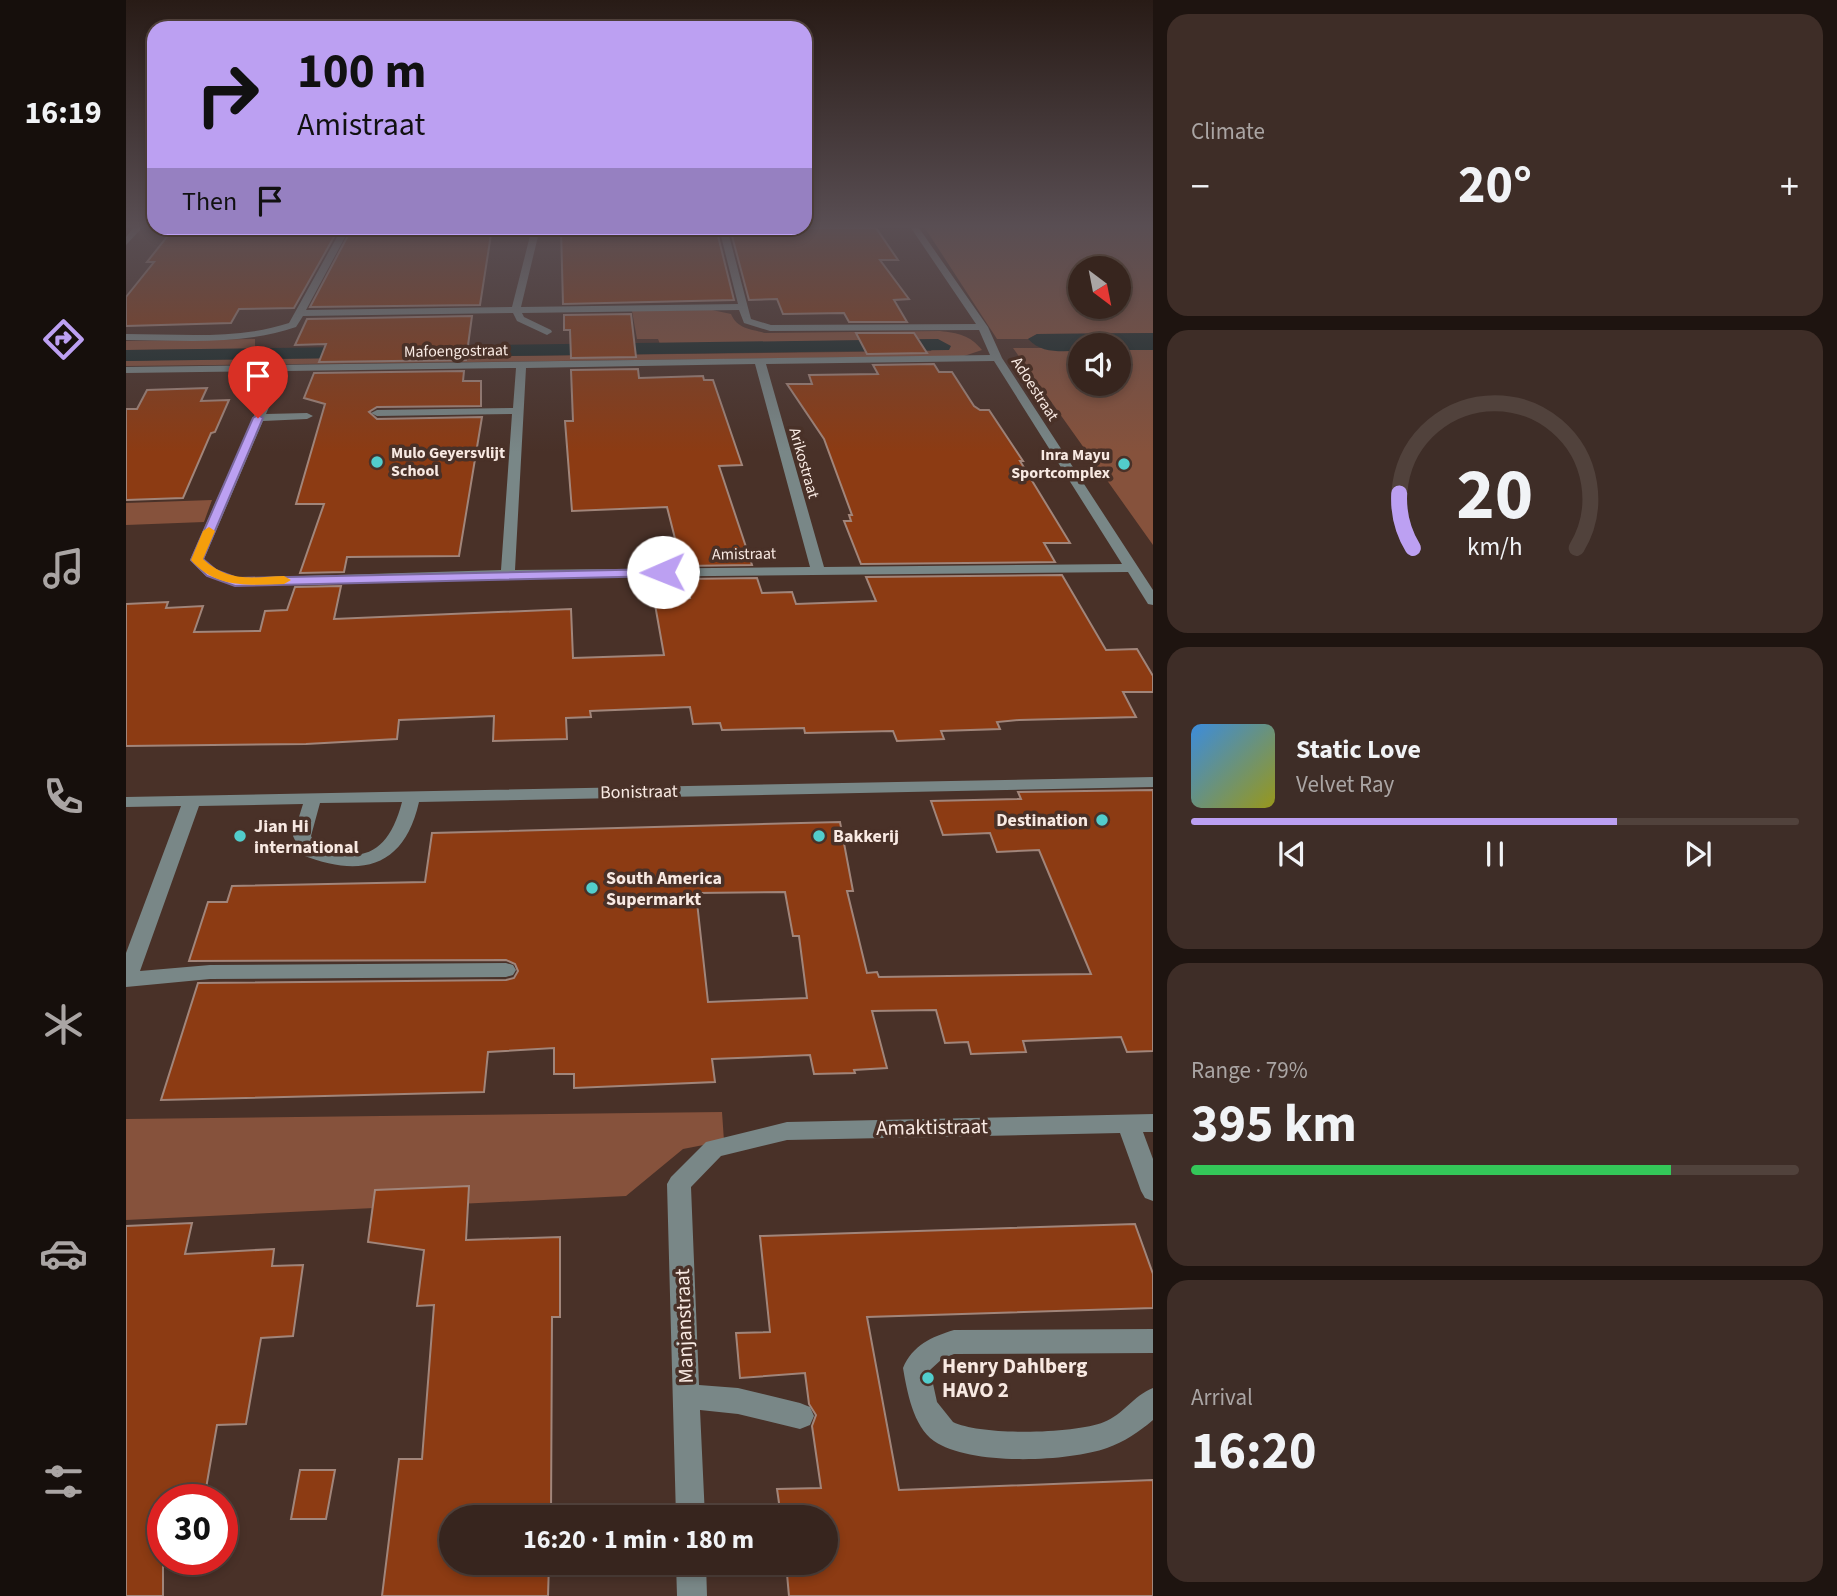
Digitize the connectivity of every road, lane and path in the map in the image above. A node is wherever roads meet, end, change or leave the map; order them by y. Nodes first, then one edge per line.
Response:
1 (306, 302) edge
2 (518, 302) edge
3 (741, 302) edge
4 (966, 302) edge
5 (742, 307) junction
6 (516, 310) junction
7 (300, 313) junction
8 (983, 327) junction
9 (547, 332) dead end
10 (126, 337) edge
11 (997, 358) junction
12 (760, 363) junction
13 (521, 366) junction
14 (281, 368) junction
15 (126, 370) edge
16 (518, 411) junction
17 (377, 413) dead end
18 (307, 416) dead end
19 (258, 418) junction
20 (1130, 568) junction
21 (818, 570) junction
22 (508, 574) junction
23 (1153, 601) edge
24 (1153, 782) edge
25 (412, 796) junction
26 (313, 799) junction
27 (192, 801) junction
28 (126, 802) edge
29 (506, 970) dead end
30 (126, 980) edge
31 (1153, 1122) edge
32 (1128, 1123) junction
33 (714, 1149) joint
34 (1153, 1191) edge
35 (1153, 1341) edge
36 (686, 1396) junction
37 (1153, 1401) edge
38 (800, 1416) dead end
39 (690, 1505) edge
40 (691, 1575) edge
41 (692, 1596) edge

1 - 7 street
2 - 6 street
3 - 5 street
4 - 8 street, Adoestraat
5 - 6 street
5 - 8 street
6 - 7 street
6 - 9 street
7 - 10 street
8 - 11 street, Adoestraat
11 - 12 street, Mafoengostraat
11 - 20 street, Adoestraat
12 - 13 street, Mafoengostraat
12 - 21 street, Arikostraat
13 - 14 street, Mafoengostraat
13 - 16 street
14 - 15 street, Mafoengostraat
14 - 19 street, Amistraat
16 - 17 street
16 - 22 street
18 - 19 street
19 - 22 street, Amistraat
20 - 21 street, Amistraat
20 - 23 street, Adoestraat
21 - 22 street, Amistraat
24 - 25 street, Bonistraat
25 - 26 street, Bonistraat
25 - 26 street
26 - 27 street, Bonistraat
27 - 28 street, Bonistraat
27 - 30 street
29 - 30 street
31 - 32 street, Amaktistraat
32 - 33 street, Amaktistraat
32 - 34 street
33 - 36 street, Manjanstraat
35 - 37 street
36 - 38 street
36 - 39 street, Manjanstraat
40 - 41 street

